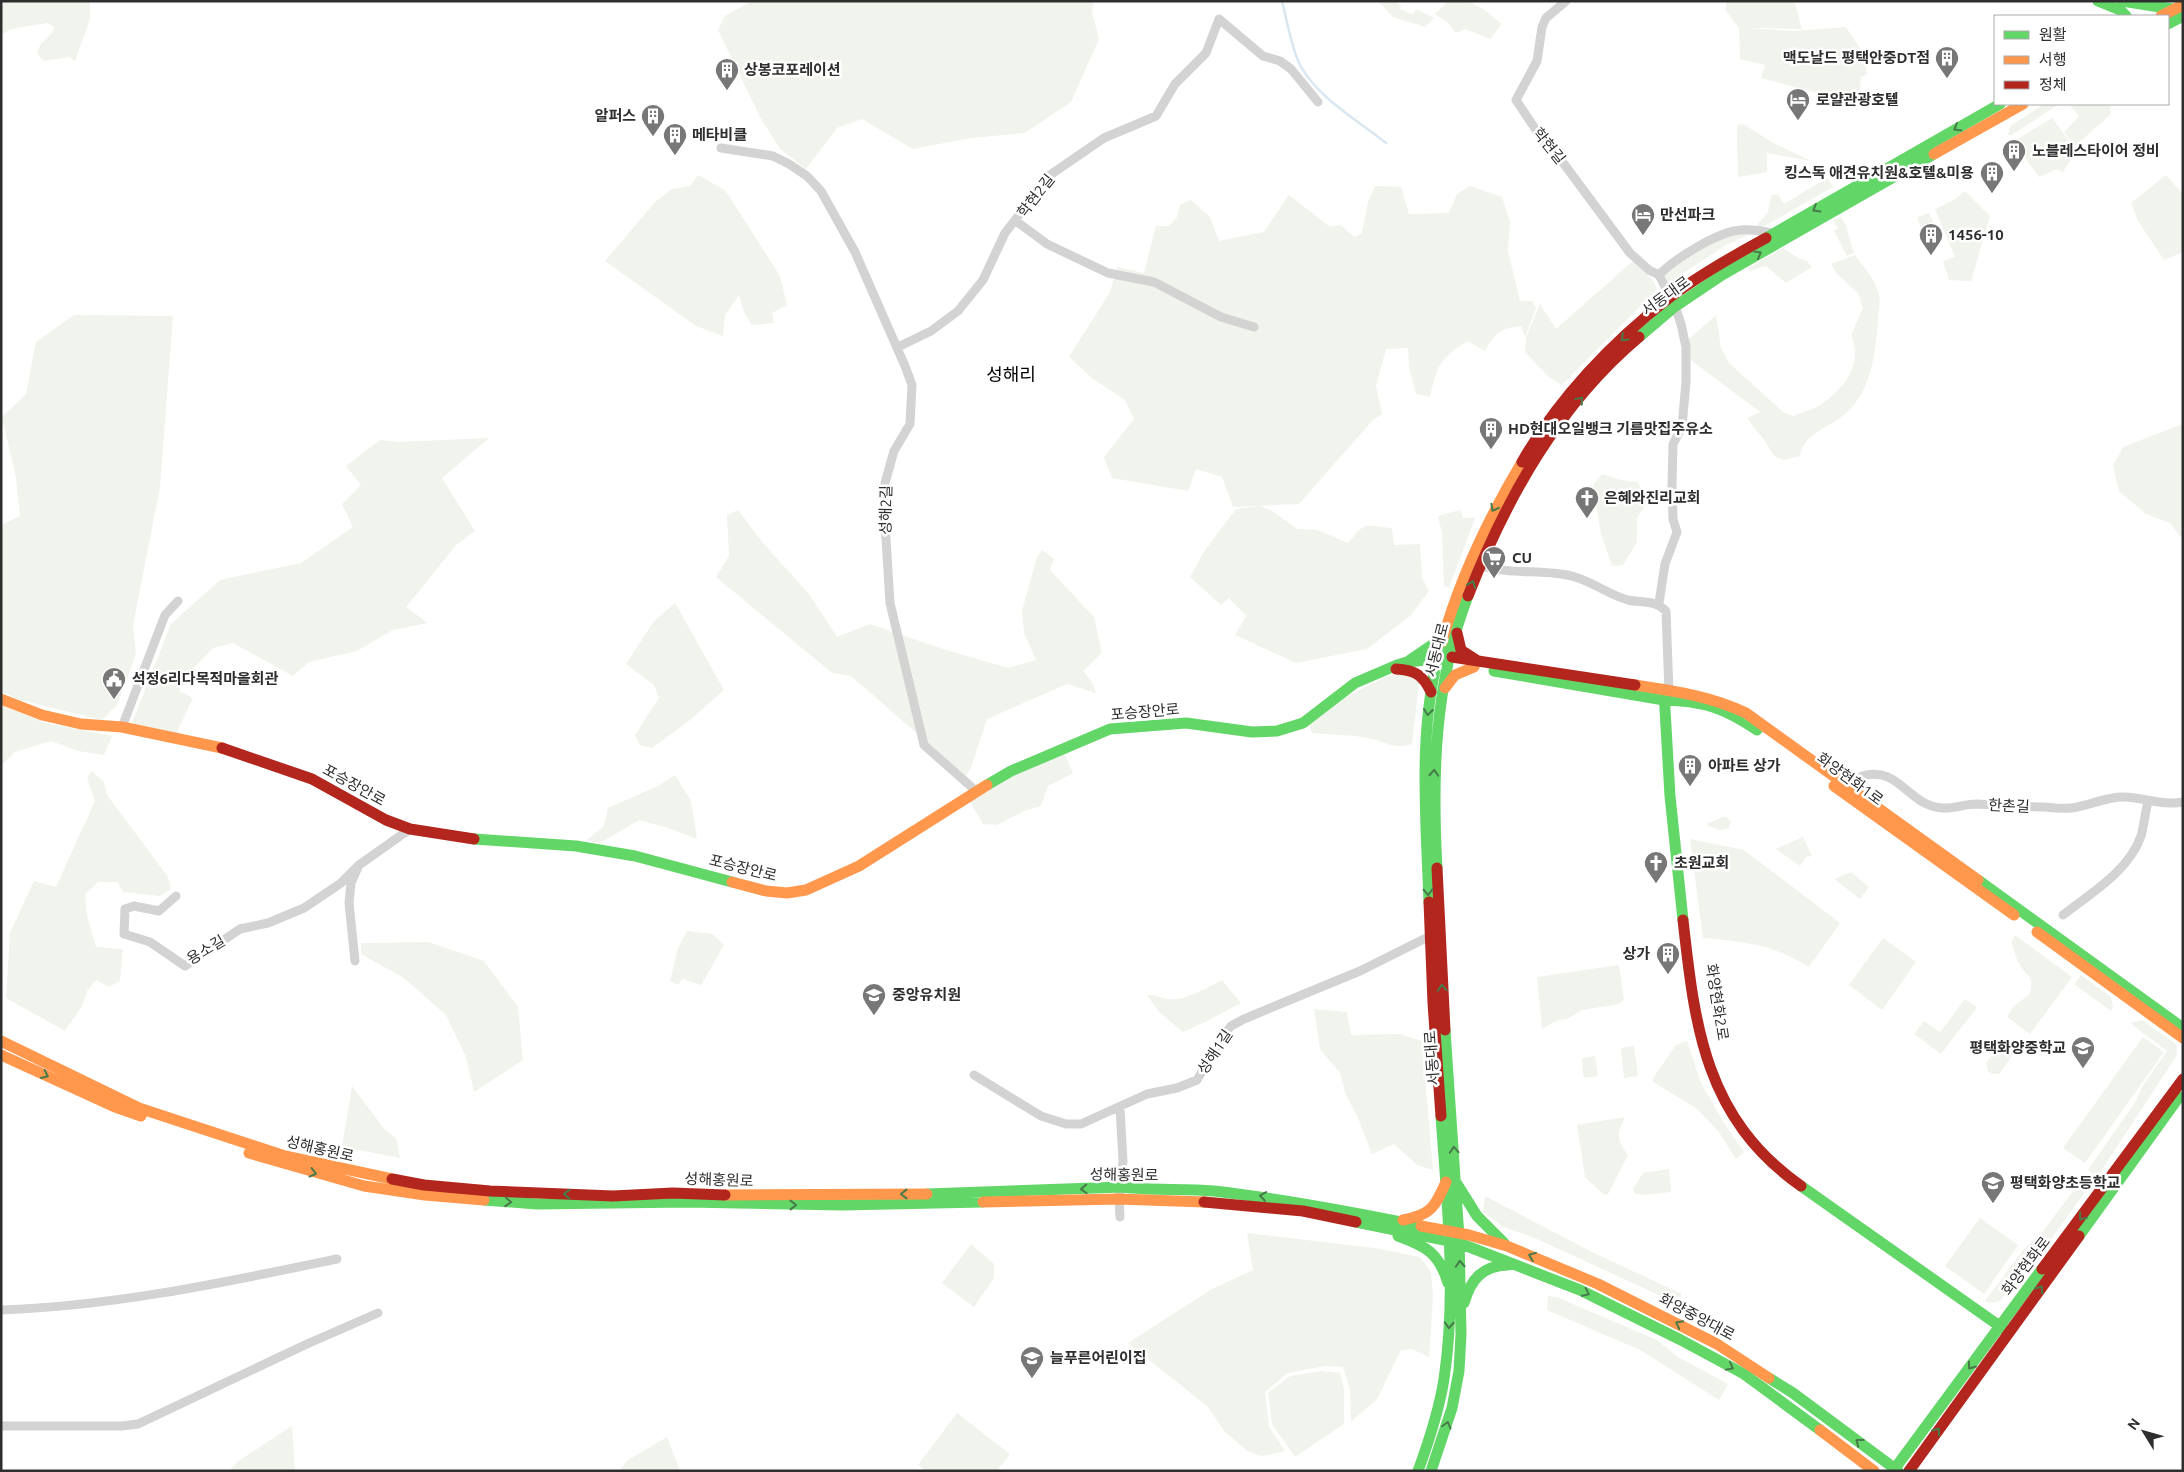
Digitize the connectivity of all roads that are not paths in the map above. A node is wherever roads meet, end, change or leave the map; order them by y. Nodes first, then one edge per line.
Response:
1 (1566, 1) edge
2 (2098, 1) edge
3 (2122, 1) edge
4 (2181, 8) edge
5 (2125, 15) edge
6 (2164, 15) edge
7 (2169, 23) edge
8 (1318, 102) dead end
9 (1998, 105) edge
10 (2022, 105) edge
11 (721, 148) dead end
12 (1016, 221) junction
13 (1772, 233) junction
14 (1659, 275) junction
15 (1673, 302) junction
16 (1254, 327) dead end
17 (898, 347) junction
18 (1480, 565) junction
19 (178, 601) dead end
20 (1659, 604) junction
21 (1451, 630) junction
22 (1449, 660) junction
23 (1437, 661) junction
24 (1476, 664) junction
25 (1399, 665) junction
26 (1437, 692) junction
27 (1666, 696) junction
28 (1, 698) edge
29 (122, 727) junction
30 (976, 791) junction
31 (1856, 792) junction
32 (2148, 802) junction
33 (2183, 802) edge
34 (410, 829) junction
35 (359, 865) junction
36 (176, 896) dead end
37 (2063, 915) dead end
38 (1430, 938) junction
39 (355, 961) dead end
40 (2183, 1028) edge
41 (2183, 1038) edge
42 (1, 1041) edge
43 (1, 1055) edge
44 (974, 1075) dead end
45 (2183, 1078) edge
46 (2183, 1092) edge
47 (1120, 1108) junction
48 (1451, 1182) junction
49 (1120, 1193) junction
50 (1120, 1217) dead end
51 (1354, 1221) junction
52 (1395, 1221) junction
53 (1454, 1237) junction
54 (1507, 1246) junction
55 (337, 1259) dead end
56 (1513, 1265) junction
57 (1450, 1291) junction
58 (1, 1310) edge
59 (1463, 1310) junction
60 (378, 1313) dead end
61 (2005, 1327) junction
62 (1, 1426) edge
63 (1895, 1470) edge
64 (1418, 1471) edge
65 (1431, 1471) edge
66 (1874, 1471) edge
67 (1909, 1471) edge

1 - 14 street, 학현길
2 - 5 main road
3 - 4 main road
4 - 6 main road
4 - 7 main road
8 - 12 street, 학현2길
9 -> 13 main road, 서동대로
15 -> 10 main road, 서동대로
11 - 17 street, 성해2길
12 - 16 street, 학현2길
12 - 17 street
13 - 14 street
13 - 15 main road, 서동대로
14 - 15 street, 학현길
18 -> 15 main road, 서동대로
15 - 20 street, 학현길
15 -> 21 main road, 서동대로
17 - 30 street, 성해2길
18 - 20 street
21 -> 18 main road, 서동대로
19 - 29 street
20 - 27 street
21 - 22 main road, 서동대로
21 - 23 main road, 서동대로
21 - 24 main road
21 - 25 main road
22 - 23 main road, 화양현화1로
22 - 24 main road, 화양현화1로
22 - 26 main road, 서동대로
23 - 25 main road
23 - 26 main road, 서동대로
24 - 26 main road
24 - 27 main road, 화양현화1로
25 - 26 main road
25 - 30 main road, 포승장안로
26 -> 38 main road, 서동대로
48 -> 26 main road, 서동대로
27 - 31 main road, 화양현화1로
27 - 41 main road, 화양현화1로
27 - 61 main road, 화양현화2로
28 - 29 main road, 포승장안로
29 - 34 main road, 포승장안로
30 - 34 main road, 포승장안로
31 - 32 street, 한촌길
31 - 40 main road, 화양현화1로
32 - 33 street, 한촌길
32 - 37 street
34 - 35 street, 용소길
35 - 36 street, 용소길
35 - 39 street
38 - 47 street, 성해1길
38 - 48 main road, 서동대로
49 -> 42 main road, 성해홍원로
43 -> 49 main road, 성해홍원로
44 - 47 street, 성해1길
45 -> 61 main road, 화양현화로
61 -> 46 main road
47 - 49 street
48 - 52 main road
48 - 53 main road, 서동대로
48 - 54 main road
49 - 50 street
49 - 51 main road, 성해홍원로
52 -> 49 main road, 성해홍원로
51 - 53 main road, 성해홍원로
51 - 57 main road
52 - 53 main road, 성해홍원로
53 - 54 main road, 화양중앙대로
53 - 56 main road, 화양중앙대로
53 - 57 main road, 서동대로
59 -> 53 main road, 서동대로
63 -> 54 main road, 화양중앙대로
55 - 58 street
56 - 59 main road
56 -> 66 main road, 화양중앙대로
57 -> 64 main road, 서동대로
65 -> 59 main road, 서동대로
60 - 62 street
61 -> 63 main road, 화양현화로
67 -> 61 main road

